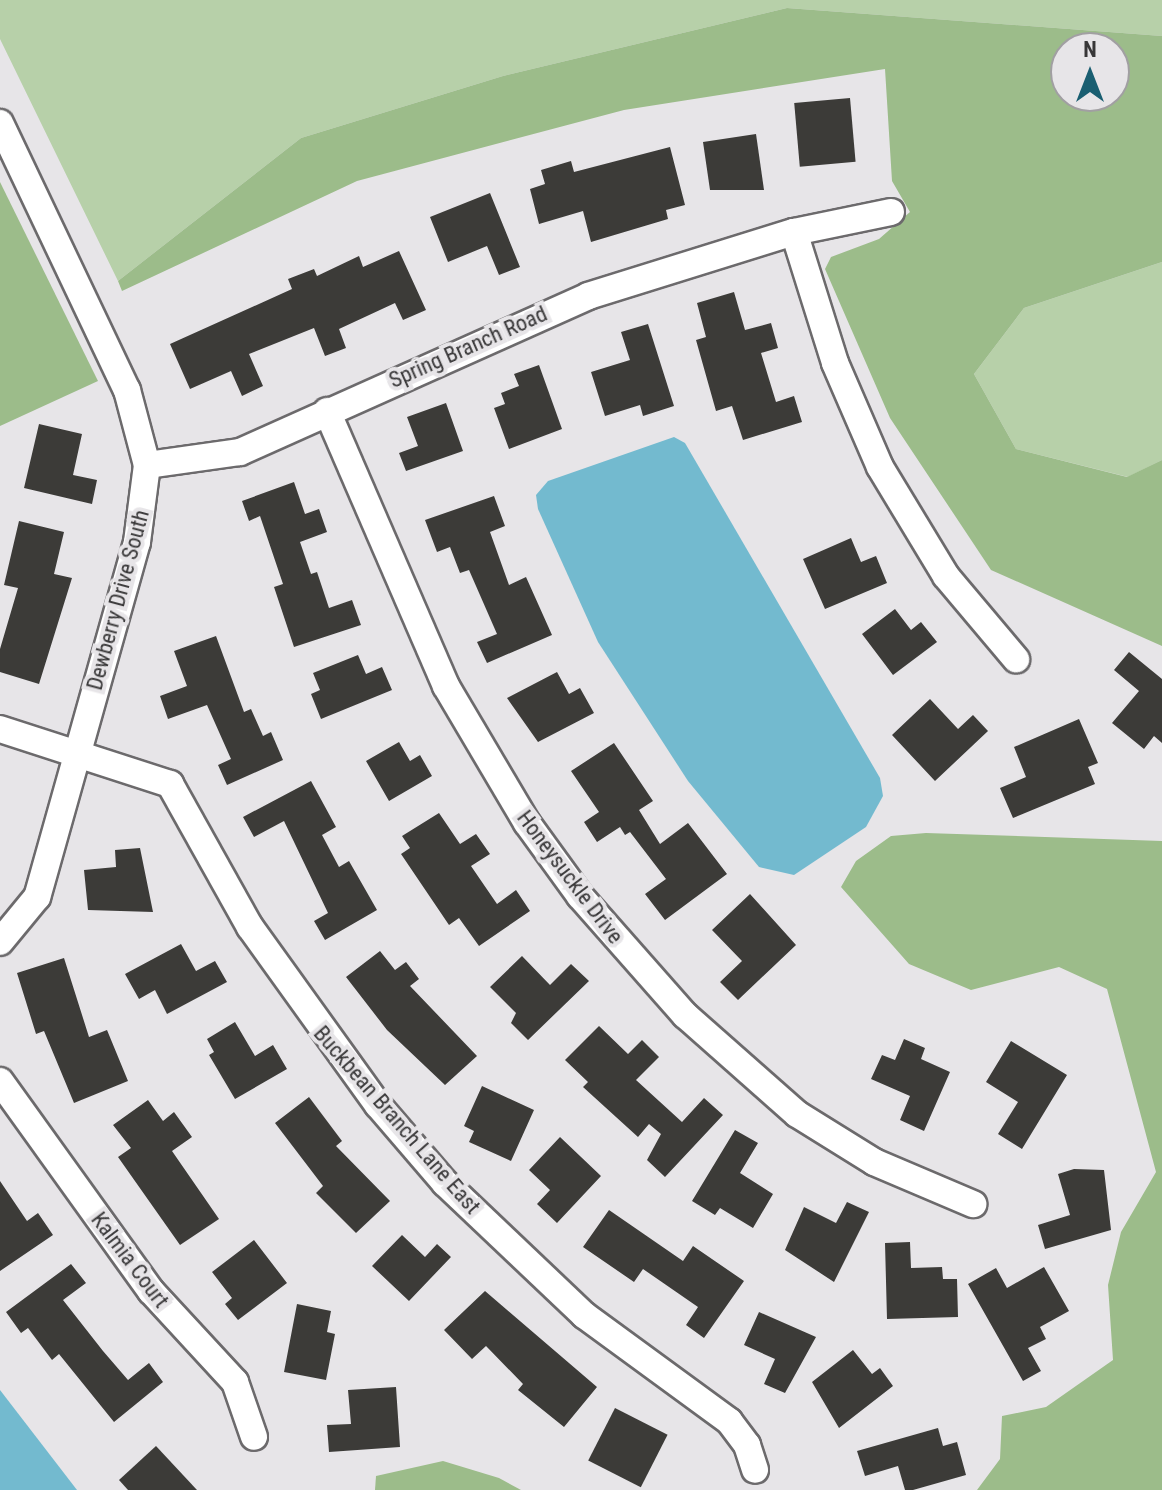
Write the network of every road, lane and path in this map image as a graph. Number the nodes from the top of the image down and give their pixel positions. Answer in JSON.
{"nodes":[{"id":1,"x":0,"y":123,"type":"edge"},
{"id":2,"x":891,"y":212,"type":"dead end"},
{"id":3,"x":794,"y":232,"type":"junction"},
{"id":4,"x":327,"y":411,"type":"junction"},
{"id":5,"x":147,"y":465,"type":"junction"},
{"id":6,"x":1016,"y":659,"type":"dead end"},
{"id":7,"x":0,"y":729,"type":"edge"},
{"id":8,"x":78,"y":751,"type":"junction"},
{"id":9,"x":0,"y":942,"type":"edge"},
{"id":10,"x":0,"y":1081,"type":"edge"},
{"id":11,"x":973,"y":1204,"type":"dead end"},
{"id":12,"x":254,"y":1437,"type":"dead end"},
{"id":13,"x":755,"y":1470,"type":"dead end"}],
"edges":[{"from":1,"to":5,"type":"street","name":"Dewberry Drive South"},
{"from":2,"to":3,"type":"street","name":"Spring Branch Road"},
{"from":3,"to":4,"type":"street","name":"Spring Branch Road"},
{"from":3,"to":6,"type":"street"},
{"from":4,"to":5,"type":"street","name":"Spring Branch Road"},
{"from":4,"to":11,"type":"street","name":"Honeysuckle Drive"},
{"from":5,"to":8,"type":"street","name":"Dewberry Drive South"},
{"from":7,"to":8,"type":"street","name":"Buckbean Branch Lane East"},
{"from":8,"to":9,"type":"street","name":"Dewberry Drive South"},
{"from":8,"to":13,"type":"street","name":"Buckbean Branch Lane East"},
{"from":10,"to":12,"type":"street","name":"Kalmia Court"}]}
